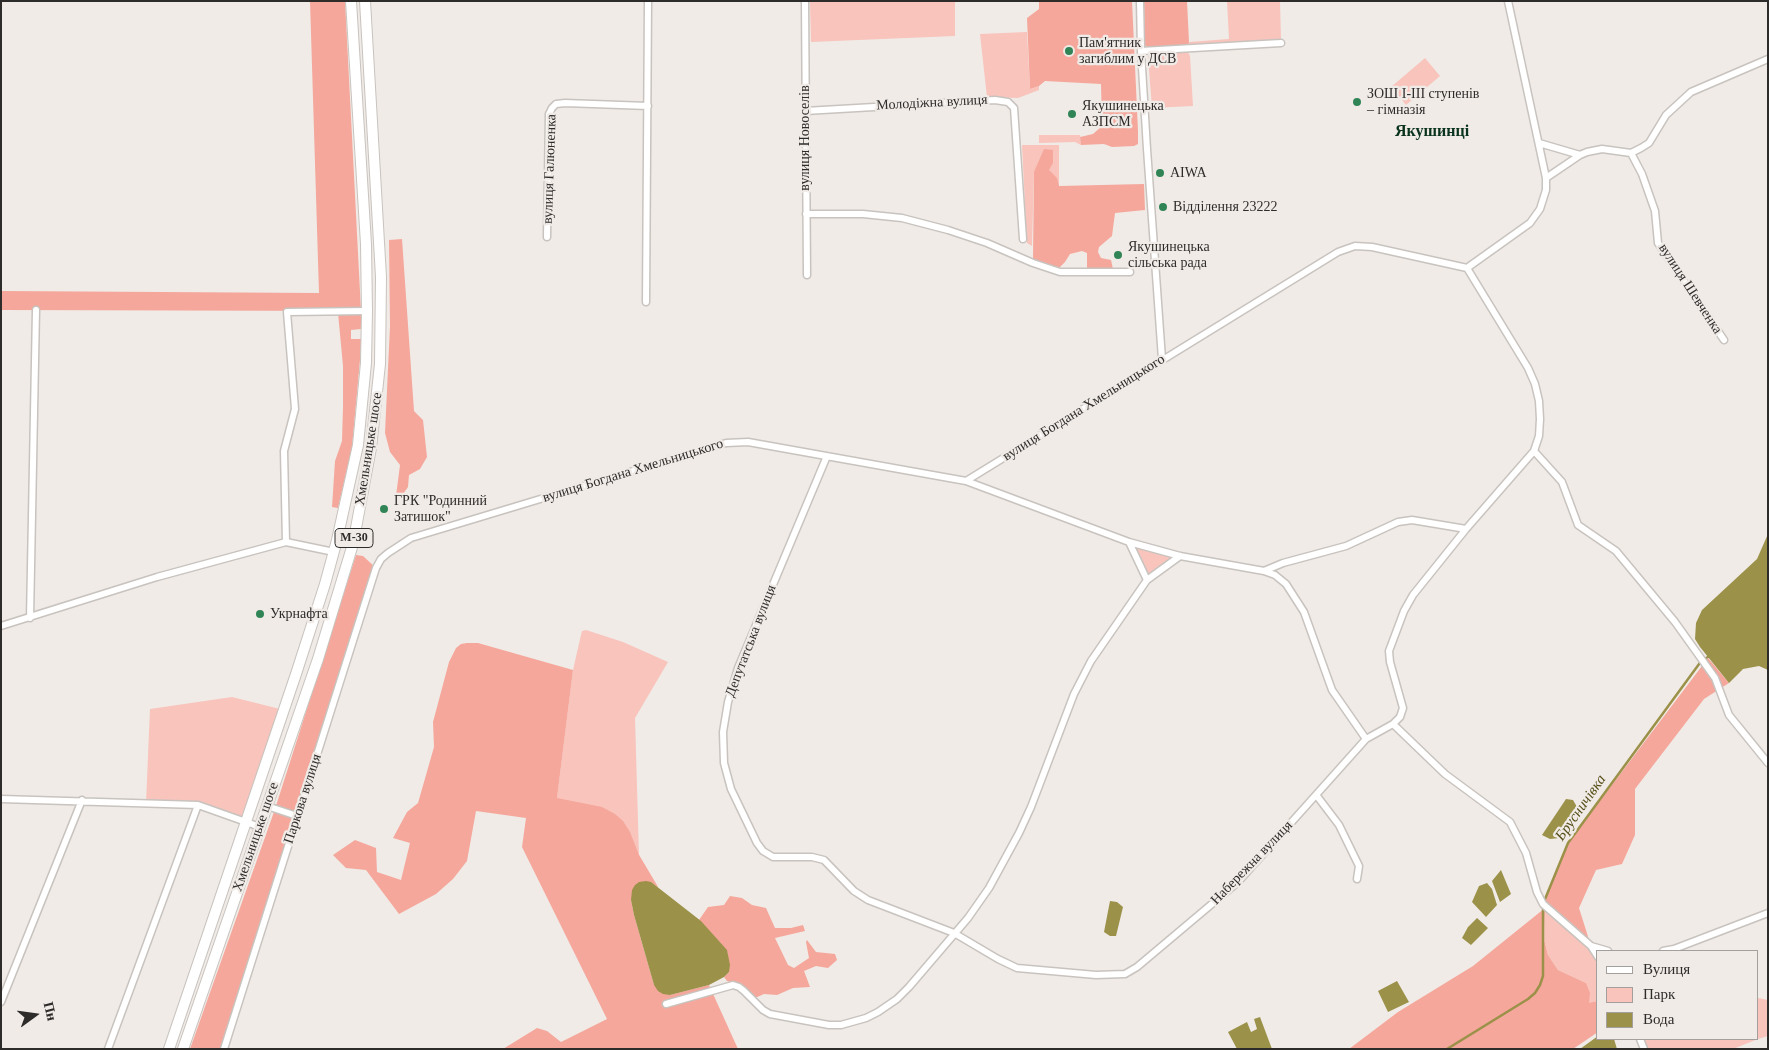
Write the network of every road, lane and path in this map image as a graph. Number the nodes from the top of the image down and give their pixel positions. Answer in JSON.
{"nodes":[{"id":1,"x":351,"y":1,"type":"edge"},
{"id":2,"x":365,"y":1,"type":"edge"},
{"id":3,"x":648,"y":1,"type":"edge"},
{"id":4,"x":805,"y":1,"type":"edge"},
{"id":5,"x":1140,"y":1,"type":"edge"},
{"id":6,"x":1508,"y":1,"type":"edge"},
{"id":7,"x":1281,"y":43,"type":"dead end"},
{"id":8,"x":1141,"y":51,"type":"junction"},
{"id":9,"x":1768,"y":59,"type":"edge"},
{"id":10,"x":648,"y":106,"type":"junction"},
{"id":11,"x":805,"y":111,"type":"junction"},
{"id":12,"x":1538,"y":144,"type":"junction"},
{"id":13,"x":1631,"y":153,"type":"junction"},
{"id":14,"x":1580,"y":155,"type":"junction"},
{"id":15,"x":1546,"y":178,"type":"junction"},
{"id":16,"x":806,"y":214,"type":"junction"},
{"id":17,"x":547,"y":237,"type":"dead end"},
{"id":18,"x":1024,"y":240,"type":"dead end"},
{"id":19,"x":1467,"y":268,"type":"junction"},
{"id":20,"x":1130,"y":272,"type":"dead end"},
{"id":21,"x":807,"y":275,"type":"dead end"},
{"id":22,"x":646,"y":302,"type":"dead end"},
{"id":23,"x":36,"y":310,"type":"dead end"},
{"id":24,"x":368,"y":311,"type":"junction"},
{"id":25,"x":1724,"y":340,"type":"dead end"},
{"id":26,"x":1162,"y":359,"type":"junction"},
{"id":27,"x":1534,"y":451,"type":"junction"},
{"id":28,"x":827,"y":456,"type":"junction"},
{"id":29,"x":966,"y":481,"type":"junction"},
{"id":30,"x":1466,"y":529,"type":"junction"},
{"id":31,"x":286,"y":542,"type":"junction"},
{"id":32,"x":1129,"y":542,"type":"junction"},
{"id":33,"x":334,"y":552,"type":"junction"},
{"id":34,"x":388,"y":553,"type":"joint"},
{"id":35,"x":349,"y":556,"type":"junction"},
{"id":36,"x":1180,"y":556,"type":"junction"},
{"id":37,"x":1264,"y":571,"type":"junction"},
{"id":38,"x":1147,"y":580,"type":"junction"},
{"id":39,"x":30,"y":618,"type":"junction"},
{"id":40,"x":1,"y":626,"type":"edge"},
{"id":41,"x":1393,"y":724,"type":"junction"},
{"id":42,"x":1366,"y":739,"type":"junction"},
{"id":43,"x":1768,"y":763,"type":"edge"},
{"id":44,"x":1317,"y":796,"type":"junction"},
{"id":45,"x":1,"y":799,"type":"edge"},
{"id":46,"x":82,"y":800,"type":"junction"},
{"id":47,"x":198,"y":805,"type":"junction"},
{"id":48,"x":267,"y":806,"type":"junction"},
{"id":49,"x":297,"y":816,"type":"junction"},
{"id":50,"x":246,"y":822,"type":"junction"},
{"id":51,"x":260,"y":827,"type":"junction"},
{"id":52,"x":1357,"y":879,"type":"dead end"},
{"id":53,"x":1768,"y":913,"type":"edge"},
{"id":54,"x":954,"y":933,"type":"junction"},
{"id":55,"x":1591,"y":946,"type":"junction"},
{"id":56,"x":1605,"y":950,"type":"edge"},
{"id":57,"x":1668,"y":950,"type":"edge"},
{"id":58,"x":1596,"y":954,"type":"edge"},
{"id":59,"x":1096,"y":975,"type":"joint"},
{"id":60,"x":1,"y":1002,"type":"edge"},
{"id":61,"x":666,"y":1004,"type":"dead end"},
{"id":62,"x":108,"y":1049,"type":"edge"},
{"id":63,"x":169,"y":1049,"type":"edge"},
{"id":64,"x":183,"y":1049,"type":"edge"},
{"id":65,"x":224,"y":1049,"type":"edge"}],
"edges":[{"from":1,"to":24,"type":"highway","name":"Хмельницьке шосе","number":"М-30"},
{"from":2,"to":35,"type":"highway","name":"Хмельницьке шосе","number":"М-30"},
{"from":3,"to":10,"type":"street"},
{"from":4,"to":11,"type":"street","name":"вулиця Новоселів"},
{"from":5,"to":8,"type":"street"},
{"from":6,"to":12,"type":"street"},
{"from":7,"to":8,"type":"street"},
{"from":8,"to":26,"type":"street"},
{"from":9,"to":13,"type":"street"},
{"from":10,"to":17,"type":"street","name":"вулиця Галюненка"},
{"from":10,"to":22,"type":"street"},
{"from":11,"to":16,"type":"street","name":"вулиця Новоселів"},
{"from":11,"to":18,"type":"street","name":"Молодіжна вулиця"},
{"from":12,"to":14,"type":"street"},
{"from":12,"to":15,"type":"street"},
{"from":13,"to":14,"type":"street"},
{"from":13,"to":25,"type":"street","name":"вулиця Шевченка"},
{"from":14,"to":15,"type":"street"},
{"from":15,"to":19,"type":"street"},
{"from":16,"to":20,"type":"street"},
{"from":16,"to":21,"type":"street","name":"вулиця Новоселів"},
{"from":19,"to":26,"type":"street","name":"вулиця Богдана Хмельницького"},
{"from":19,"to":27,"type":"street"},
{"from":23,"to":39,"type":"street"},
{"from":24,"to":31,"type":"street"},
{"from":24,"to":33,"type":"highway","name":"Хмельницьке шосе","number":"М-30"},
{"from":26,"to":29,"type":"street","name":"вулиця Богдана Хмельницького"},
{"from":27,"to":30,"type":"street"},
{"from":27,"to":43,"type":"street"},
{"from":28,"to":29,"type":"street","name":"вулиця Богдана Хмельницького"},
{"from":28,"to":34,"type":"street","name":"вулиця Богдана Хмельницького"},
{"from":28,"to":54,"type":"street","name":"Депутатська вулиця"},
{"from":29,"to":32,"type":"street"},
{"from":30,"to":37,"type":"street"},
{"from":30,"to":41,"type":"street"},
{"from":31,"to":33,"type":"street"},
{"from":31,"to":39,"type":"street"},
{"from":32,"to":36,"type":"street"},
{"from":32,"to":38,"type":"street"},
{"from":33,"to":35,"type":"highway"},
{"from":33,"to":50,"type":"highway","name":"Хмельницьке шосе","number":"М-30"},
{"from":34,"to":49,"type":"street","name":"Паркова вулиця"},
{"from":35,"to":48,"type":"highway","name":"Хмельницьке шосе","number":"М-30"},
{"from":36,"to":37,"type":"street"},
{"from":36,"to":38,"type":"street"},
{"from":37,"to":42,"type":"street"},
{"from":38,"to":54,"type":"street"},
{"from":39,"to":40,"type":"street"},
{"from":41,"to":42,"type":"street"},
{"from":41,"to":55,"type":"street"},
{"from":42,"to":44,"type":"street","name":"Набережна вулиця"},
{"from":44,"to":52,"type":"street"},
{"from":44,"to":59,"type":"street","name":"Набережна вулиця"},
{"from":45,"to":46,"type":"street"},
{"from":46,"to":47,"type":"street"},
{"from":46,"to":60,"type":"street"},
{"from":47,"to":50,"type":"street"},
{"from":47,"to":62,"type":"street"},
{"from":48,"to":49,"type":"street"},
{"from":48,"to":51,"type":"highway","name":"Хмельницьке шосе","number":"М-30"},
{"from":49,"to":65,"type":"street","name":"Паркова вулиця"},
{"from":50,"to":51,"type":"street"},
{"from":50,"to":63,"type":"highway","name":"Хмельницьке шосе","number":"М-30"},
{"from":51,"to":64,"type":"highway","name":"Хмельницьке шосе","number":"М-30"},
{"from":53,"to":57,"type":"street"},
{"from":54,"to":59,"type":"street","name":"Депутатська вулиця"},
{"from":54,"to":61,"type":"street"},
{"from":55,"to":56,"type":"street"},
{"from":55,"to":58,"type":"street"}]}
